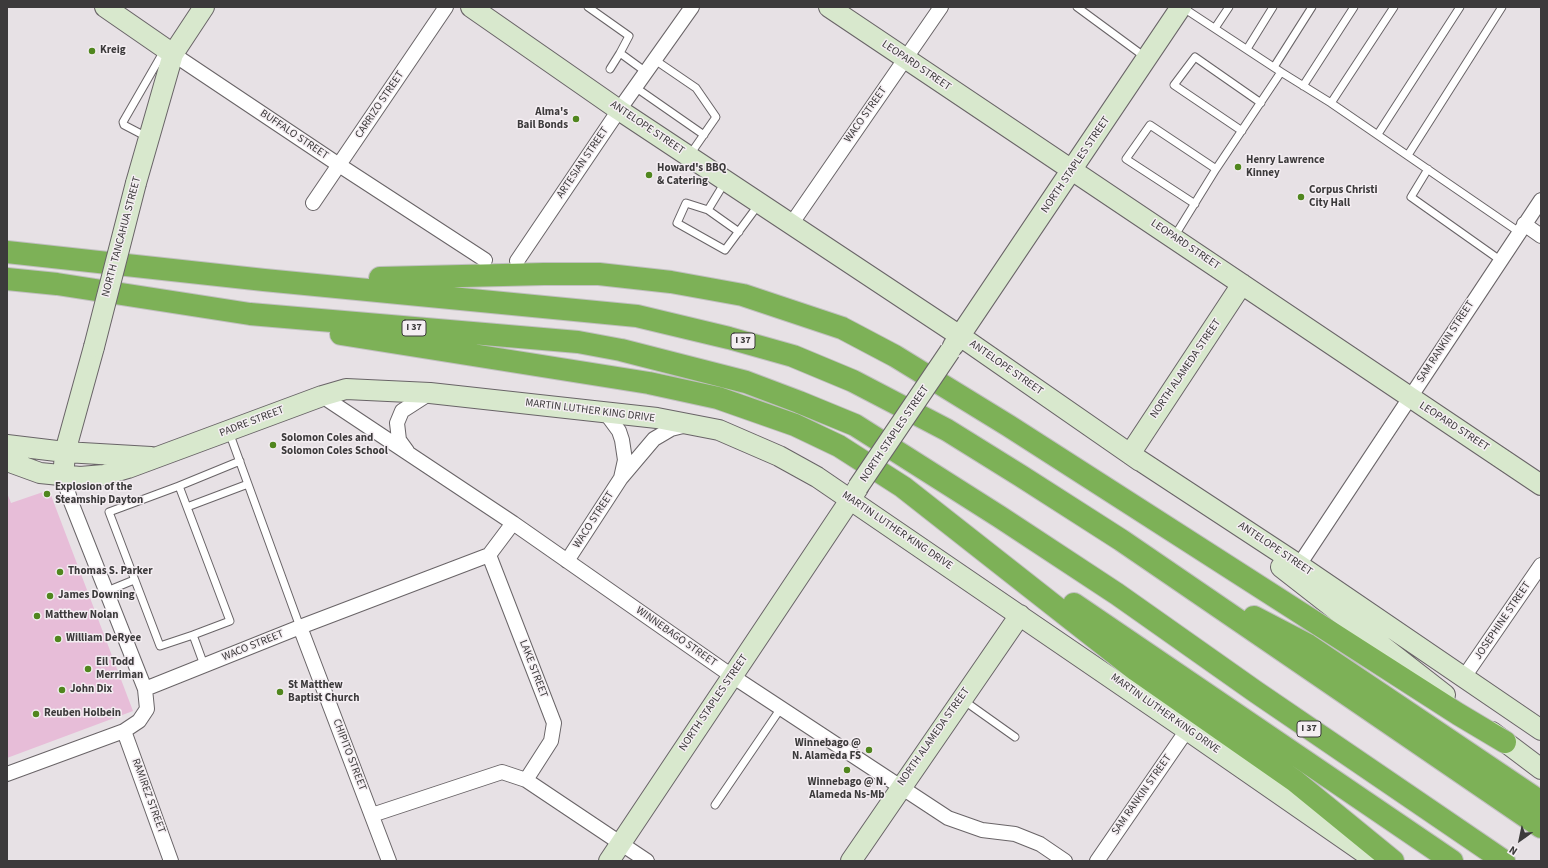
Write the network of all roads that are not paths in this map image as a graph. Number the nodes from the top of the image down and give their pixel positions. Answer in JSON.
{"nodes":[{"id":1,"x":105,"y":7,"type":"edge"},
{"id":2,"x":204,"y":7,"type":"edge"},
{"id":3,"x":446,"y":7,"type":"edge"},
{"id":4,"x":472,"y":7,"type":"edge"},
{"id":5,"x":588,"y":7,"type":"edge"},
{"id":6,"x":692,"y":7,"type":"edge"},
{"id":7,"x":829,"y":7,"type":"edge"},
{"id":8,"x":941,"y":7,"type":"edge"},
{"id":9,"x":1077,"y":7,"type":"edge"},
{"id":10,"x":1181,"y":7,"type":"edge"},
{"id":11,"x":1229,"y":7,"type":"edge"},
{"id":12,"x":1273,"y":7,"type":"edge"},
{"id":13,"x":1312,"y":7,"type":"edge"},
{"id":14,"x":1354,"y":7,"type":"edge"},
{"id":15,"x":1394,"y":7,"type":"edge"},
{"id":16,"x":1460,"y":7,"type":"edge"},
{"id":17,"x":1502,"y":7,"type":"edge"},
{"id":18,"x":1215,"y":28,"type":"junction"},
{"id":19,"x":1247,"y":49,"type":"junction"},
{"id":20,"x":169,"y":51,"type":"junction"},
{"id":21,"x":620,"y":53,"type":"junction"},
{"id":22,"x":1147,"y":58,"type":"junction"},
{"id":23,"x":905,"y":59,"type":"junction"},
{"id":24,"x":655,"y":60,"type":"junction"},
{"id":25,"x":1274,"y":67,"type":"junction"},
{"id":26,"x":610,"y":69,"type":"dead end"},
{"id":27,"x":646,"y":72,"type":"junction"},
{"id":28,"x":1282,"y":72,"type":"junction"},
{"id":29,"x":1303,"y":86,"type":"junction"},
{"id":30,"x":635,"y":87,"type":"junction"},
{"id":31,"x":1261,"y":103,"type":"junction"},
{"id":32,"x":1331,"y":103,"type":"junction"},
{"id":33,"x":619,"y":110,"type":"junction"},
{"id":34,"x":1242,"y":131,"type":"junction"},
{"id":35,"x":1378,"y":134,"type":"junction"},
{"id":36,"x":704,"y":135,"type":"junction"},
{"id":37,"x":149,"y":138,"type":"junction"},
{"id":38,"x":1408,"y":154,"type":"junction"},
{"id":39,"x":689,"y":156,"type":"junction"},
{"id":40,"x":339,"y":165,"type":"junction"},
{"id":41,"x":1428,"y":168,"type":"junction"},
{"id":42,"x":1073,"y":169,"type":"junction"},
{"id":43,"x":1216,"y":169,"type":"junction"},
{"id":44,"x":726,"y":181,"type":"junction"},
{"id":45,"x":1541,"y":200,"type":"edge"},
{"id":46,"x":313,"y":203,"type":"dead end"},
{"id":47,"x":760,"y":203,"type":"junction"},
{"id":48,"x":1194,"y":204,"type":"junction"},
{"id":49,"x":708,"y":210,"type":"junction"},
{"id":50,"x":792,"y":224,"type":"junction"},
{"id":51,"x":1522,"y":228,"type":"junction"},
{"id":52,"x":738,"y":232,"type":"junction"},
{"id":53,"x":1541,"y":236,"type":"edge"},
{"id":54,"x":1174,"y":237,"type":"junction"},
{"id":55,"x":7,"y":252,"type":"edge"},
{"id":56,"x":485,"y":260,"type":"dead end"},
{"id":57,"x":1500,"y":260,"type":"junction"},
{"id":58,"x":517,"y":261,"type":"dead end"},
{"id":59,"x":236,"y":276,"type":"junction"},
{"id":60,"x":7,"y":279,"type":"edge"},
{"id":61,"x":1242,"y":284,"type":"junction"},
{"id":62,"x":250,"y":314,"type":"junction"},
{"id":63,"x":955,"y":343,"type":"junction"},
{"id":64,"x":346,"y":389,"type":"joint"},
{"id":65,"x":430,"y":393,"type":"junction"},
{"id":66,"x":322,"y":396,"type":"junction"},
{"id":67,"x":1410,"y":398,"type":"junction"},
{"id":68,"x":605,"y":412,"type":"junction"},
{"id":69,"x":691,"y":425,"type":"junction"},
{"id":70,"x":229,"y":432,"type":"junction"},
{"id":71,"x":7,"y":445,"type":"edge"},
{"id":72,"x":65,"y":452,"type":"junction"},
{"id":73,"x":1130,"y":454,"type":"junction"},
{"id":74,"x":410,"y":455,"type":"junction"},
{"id":75,"x":159,"y":457,"type":"junction"},
{"id":76,"x":7,"y":461,"type":"edge"},
{"id":77,"x":240,"y":461,"type":"junction"},
{"id":78,"x":63,"y":476,"type":"junction"},
{"id":79,"x":621,"y":478,"type":"junction"},
{"id":80,"x":248,"y":484,"type":"junction"},
{"id":81,"x":1541,"y":485,"type":"edge"},
{"id":82,"x":179,"y":486,"type":"junction"},
{"id":83,"x":903,"y":487,"type":"junction"},
{"id":84,"x":855,"y":493,"type":"junction"},
{"id":85,"x":187,"y":508,"type":"junction"},
{"id":86,"x":513,"y":523,"type":"junction"},
{"id":87,"x":489,"y":555,"type":"junction"},
{"id":88,"x":567,"y":561,"type":"junction"},
{"id":89,"x":1299,"y":565,"type":"junction"},
{"id":90,"x":1541,"y":565,"type":"edge"},
{"id":91,"x":1166,"y":571,"type":"junction"},
{"id":92,"x":134,"y":580,"type":"junction"},
{"id":93,"x":106,"y":591,"type":"junction"},
{"id":94,"x":1020,"y":615,"type":"junction"},
{"id":95,"x":300,"y":627,"type":"junction"},
{"id":96,"x":193,"y":635,"type":"junction"},
{"id":97,"x":204,"y":665,"type":"junction"},
{"id":98,"x":732,"y":676,"type":"junction"},
{"id":99,"x":1464,"y":677,"type":"junction"},
{"id":100,"x":145,"y":689,"type":"junction"},
{"id":101,"x":961,"y":699,"type":"junction"},
{"id":102,"x":781,"y":708,"type":"junction"},
{"id":103,"x":1187,"y":730,"type":"junction"},
{"id":104,"x":1541,"y":730,"type":"edge"},
{"id":105,"x":124,"y":731,"type":"junction"},
{"id":106,"x":1015,"y":737,"type":"dead end"},
{"id":107,"x":1505,"y":742,"type":"junction"},
{"id":108,"x":1541,"y":769,"type":"edge"},
{"id":109,"x":7,"y":774,"type":"edge"},
{"id":110,"x":526,"y":780,"type":"junction"},
{"id":111,"x":900,"y":786,"type":"junction"},
{"id":112,"x":1541,"y":802,"type":"edge"},
{"id":113,"x":715,"y":805,"type":"dead end"},
{"id":114,"x":372,"y":815,"type":"junction"},
{"id":115,"x":1541,"y":827,"type":"edge"},
{"id":116,"x":621,"y":844,"type":"junction"},
{"id":117,"x":171,"y":861,"type":"edge"},
{"id":118,"x":389,"y":861,"type":"edge"},
{"id":119,"x":609,"y":861,"type":"edge"},
{"id":120,"x":647,"y":861,"type":"edge"},
{"id":121,"x":851,"y":861,"type":"edge"},
{"id":122,"x":1065,"y":861,"type":"edge"},
{"id":123,"x":1097,"y":861,"type":"edge"},
{"id":124,"x":1376,"y":861,"type":"edge"},
{"id":125,"x":1393,"y":861,"type":"edge"},
{"id":126,"x":1452,"y":861,"type":"edge"},
{"id":127,"x":1504,"y":861,"type":"edge"}],
"edges":[{"from":1,"to":20,"type":"main road","name":"BUFFALO STREET"},
{"from":2,"to":20,"type":"main road","name":"NORTH TANCAHUA STREET"},
{"from":3,"to":40,"type":"street","name":"CARRIZO STREET"},
{"from":4,"to":33,"type":"main road","name":"ANTELOPE STREET"},
{"from":5,"to":21,"type":"lane"},
{"from":6,"to":24,"type":"street","name":"ARTESIAN STREET"},
{"from":7,"to":23,"type":"main road","name":"LEOPARD STREET"},
{"from":8,"to":23,"type":"street","name":"WACO STREET"},
{"from":9,"to":22,"type":"lane"},
{"from":10,"to":18,"type":"lane"},
{"from":10,"to":22,"type":"main road","name":"NORTH STAPLES STREET"},
{"from":11,"to":18,"type":"lane"},
{"from":12,"to":19,"type":"lane"},
{"from":13,"to":25,"type":"lane"},
{"from":14,"to":29,"type":"lane"},
{"from":15,"to":32,"type":"lane"},
{"from":16,"to":35,"type":"lane"},
{"from":17,"to":38,"type":"lane"},
{"from":18,"to":19,"type":"lane"},
{"from":19,"to":25,"type":"lane"},
{"from":20,"to":37,"type":"main road","name":"NORTH TANCAHUA STREET"},
{"from":20,"to":37,"type":"lane"},
{"from":20,"to":40,"type":"street","name":"BUFFALO STREET"},
{"from":21,"to":26,"type":"lane"},
{"from":21,"to":27,"type":"lane"},
{"from":22,"to":42,"type":"main road","name":"NORTH STAPLES STREET"},
{"from":23,"to":42,"type":"main road","name":"LEOPARD STREET"},
{"from":23,"to":50,"type":"street","name":"WACO STREET"},
{"from":24,"to":27,"type":"street","name":"ARTESIAN STREET"},
{"from":24,"to":36,"type":"lane"},
{"from":25,"to":28,"type":"lane"},
{"from":27,"to":30,"type":"street","name":"ARTESIAN STREET"},
{"from":28,"to":29,"type":"lane"},
{"from":28,"to":31,"type":"lane"},
{"from":29,"to":32,"type":"lane"},
{"from":30,"to":33,"type":"street","name":"ARTESIAN STREET"},
{"from":30,"to":36,"type":"lane"},
{"from":31,"to":34,"type":"lane"},
{"from":31,"to":34,"type":"lane"},
{"from":32,"to":35,"type":"lane"},
{"from":33,"to":39,"type":"main road","name":"ANTELOPE STREET"},
{"from":33,"to":58,"type":"street","name":"ARTESIAN STREET"},
{"from":34,"to":43,"type":"lane"},
{"from":35,"to":38,"type":"lane"},
{"from":36,"to":39,"type":"lane"},
{"from":37,"to":72,"type":"main road","name":"NORTH TANCAHUA STREET","bridge":true},
{"from":38,"to":41,"type":"lane"},
{"from":39,"to":44,"type":"main road","name":"ANTELOPE STREET"},
{"from":40,"to":46,"type":"street","name":"CARRIZO STREET"},
{"from":40,"to":56,"type":"street","name":"BUFFALO STREET"},
{"from":41,"to":51,"type":"lane"},
{"from":41,"to":57,"type":"lane"},
{"from":42,"to":54,"type":"main road","name":"LEOPARD STREET"},
{"from":42,"to":63,"type":"main road","name":"NORTH STAPLES STREET"},
{"from":43,"to":48,"type":"lane"},
{"from":43,"to":48,"type":"lane"},
{"from":44,"to":47,"type":"main road","name":"ANTELOPE STREET"},
{"from":44,"to":49,"type":"lane"},
{"from":45,"to":51,"type":"street","name":"SAM RANKIN STREET"},
{"from":47,"to":50,"type":"main road","name":"ANTELOPE STREET"},
{"from":47,"to":52,"type":"lane"},
{"from":48,"to":54,"type":"lane"},
{"from":49,"to":52,"type":"lane"},
{"from":49,"to":52,"type":"lane"},
{"from":50,"to":63,"type":"main road","name":"ANTELOPE STREET"},
{"from":51,"to":53,"type":"street"},
{"from":51,"to":57,"type":"street","name":"SAM RANKIN STREET"},
{"from":54,"to":61,"type":"main road","name":"LEOPARD STREET"},
{"from":55,"to":59,"type":"highway","number":"I 37"},
{"from":57,"to":67,"type":"street","name":"SAM RANKIN STREET"},
{"from":59,"to":91,"type":"highway","number":"I 37"},
{"from":59,"to":107,"type":"highway"},
{"from":60,"to":62,"type":"highway","number":"I 37"},
{"from":61,"to":67,"type":"main road","name":"LEOPARD STREET"},
{"from":61,"to":73,"type":"main road","name":"NORTH ALAMEDA STREET"},
{"from":62,"to":83,"type":"highway"},
{"from":62,"to":127,"type":"highway","number":"I 37"},
{"from":63,"to":73,"type":"main road","name":"ANTELOPE STREET"},
{"from":63,"to":84,"type":"main road","name":"NORTH STAPLES STREET","bridge":true},
{"from":64,"to":65,"type":"main road","name":"MARTIN LUTHER KING DRIVE"},
{"from":64,"to":66,"type":"main road","name":"PADRE STREET"},
{"from":65,"to":68,"type":"main road","name":"MARTIN LUTHER KING DRIVE"},
{"from":65,"to":74,"type":"street"},
{"from":66,"to":70,"type":"main road","name":"PADRE STREET"},
{"from":66,"to":74,"type":"street","name":"WINNEBAGO STREET"},
{"from":67,"to":81,"type":"main road","name":"LEOPARD STREET"},
{"from":67,"to":89,"type":"street","name":"SAM RANKIN STREET"},
{"from":68,"to":69,"type":"main road","name":"MARTIN LUTHER KING DRIVE"},
{"from":68,"to":79,"type":"street","name":"WACO STREET"},
{"from":69,"to":79,"type":"street","name":"WACO STREET"},
{"from":69,"to":84,"type":"main road","name":"MARTIN LUTHER KING DRIVE"},
{"from":70,"to":75,"type":"main road","name":"PADRE STREET"},
{"from":70,"to":77,"type":"lane"},
{"from":71,"to":72,"type":"main road","name":"PADRE STREET"},
{"from":72,"to":75,"type":"main road","name":"PADRE STREET"},
{"from":72,"to":78,"type":"main road","name":"NORTH TANCAHUA STREET"},
{"from":73,"to":89,"type":"main road","name":"ANTELOPE STREET"},
{"from":73,"to":107,"type":"main road"},
{"from":74,"to":86,"type":"street","name":"WINNEBAGO STREET"},
{"from":75,"to":78,"type":"main road","name":"PADRE STREET"},
{"from":76,"to":78,"type":"main road","name":"PADRE STREET"},
{"from":77,"to":80,"type":"lane"},
{"from":77,"to":82,"type":"lane"},
{"from":78,"to":93,"type":"street"},
{"from":79,"to":88,"type":"street","name":"WACO STREET"},
{"from":80,"to":85,"type":"lane"},
{"from":80,"to":95,"type":"lane"},
{"from":82,"to":85,"type":"lane"},
{"from":82,"to":92,"type":"lane"},
{"from":83,"to":125,"type":"highway"},
{"from":83,"to":126,"type":"highway"},
{"from":84,"to":94,"type":"main road","name":"MARTIN LUTHER KING DRIVE"},
{"from":84,"to":98,"type":"main road","name":"NORTH STAPLES STREET"},
{"from":85,"to":96,"type":"lane"},
{"from":86,"to":87,"type":"street"},
{"from":86,"to":88,"type":"street","name":"WINNEBAGO STREET"},
{"from":87,"to":95,"type":"street","name":"WACO STREET"},
{"from":87,"to":110,"type":"street","name":"LAKE STREET"},
{"from":88,"to":98,"type":"street","name":"WINNEBAGO STREET"},
{"from":89,"to":99,"type":"main road","name":"ANTELOPE STREET"},
{"from":90,"to":99,"type":"street","name":"JOSEPHINE STREET"},
{"from":91,"to":112,"type":"highway"},
{"from":91,"to":115,"type":"highway","number":"I 37"},
{"from":92,"to":93,"type":"lane"},
{"from":92,"to":96,"type":"lane"},
{"from":93,"to":100,"type":"street"},
{"from":94,"to":101,"type":"main road","name":"NORTH ALAMEDA STREET"},
{"from":94,"to":103,"type":"main road","name":"MARTIN LUTHER KING DRIVE"},
{"from":95,"to":97,"type":"street","name":"WACO STREET"},
{"from":95,"to":114,"type":"street","name":"CHIPITO STREET"},
{"from":96,"to":97,"type":"lane"},
{"from":97,"to":100,"type":"street","name":"WACO STREET"},
{"from":98,"to":102,"type":"street","name":"WINNEBAGO STREET"},
{"from":98,"to":116,"type":"main road","name":"NORTH STAPLES STREET"},
{"from":99,"to":104,"type":"main road","name":"ANTELOPE STREET"},
{"from":100,"to":105,"type":"street"},
{"from":101,"to":106,"type":"lane"},
{"from":101,"to":111,"type":"main road","name":"NORTH ALAMEDA STREET"},
{"from":102,"to":111,"type":"street","name":"WINNEBAGO STREET"},
{"from":102,"to":113,"type":"lane"},
{"from":103,"to":123,"type":"street","name":"SAM RANKIN STREET"},
{"from":103,"to":124,"type":"main road","name":"MARTIN LUTHER KING DRIVE"},
{"from":105,"to":109,"type":"street"},
{"from":105,"to":117,"type":"street","name":"RAMIREZ STREET"},
{"from":107,"to":108,"type":"main road"},
{"from":110,"to":114,"type":"street"},
{"from":110,"to":116,"type":"street"},
{"from":111,"to":121,"type":"main road","name":"NORTH ALAMEDA STREET"},
{"from":111,"to":122,"type":"street","name":"WINNEBAGO STREET"},
{"from":114,"to":118,"type":"street","name":"CHIPITO STREET"},
{"from":116,"to":119,"type":"main road","name":"NORTH STAPLES STREET"},
{"from":116,"to":120,"type":"street"}]}
